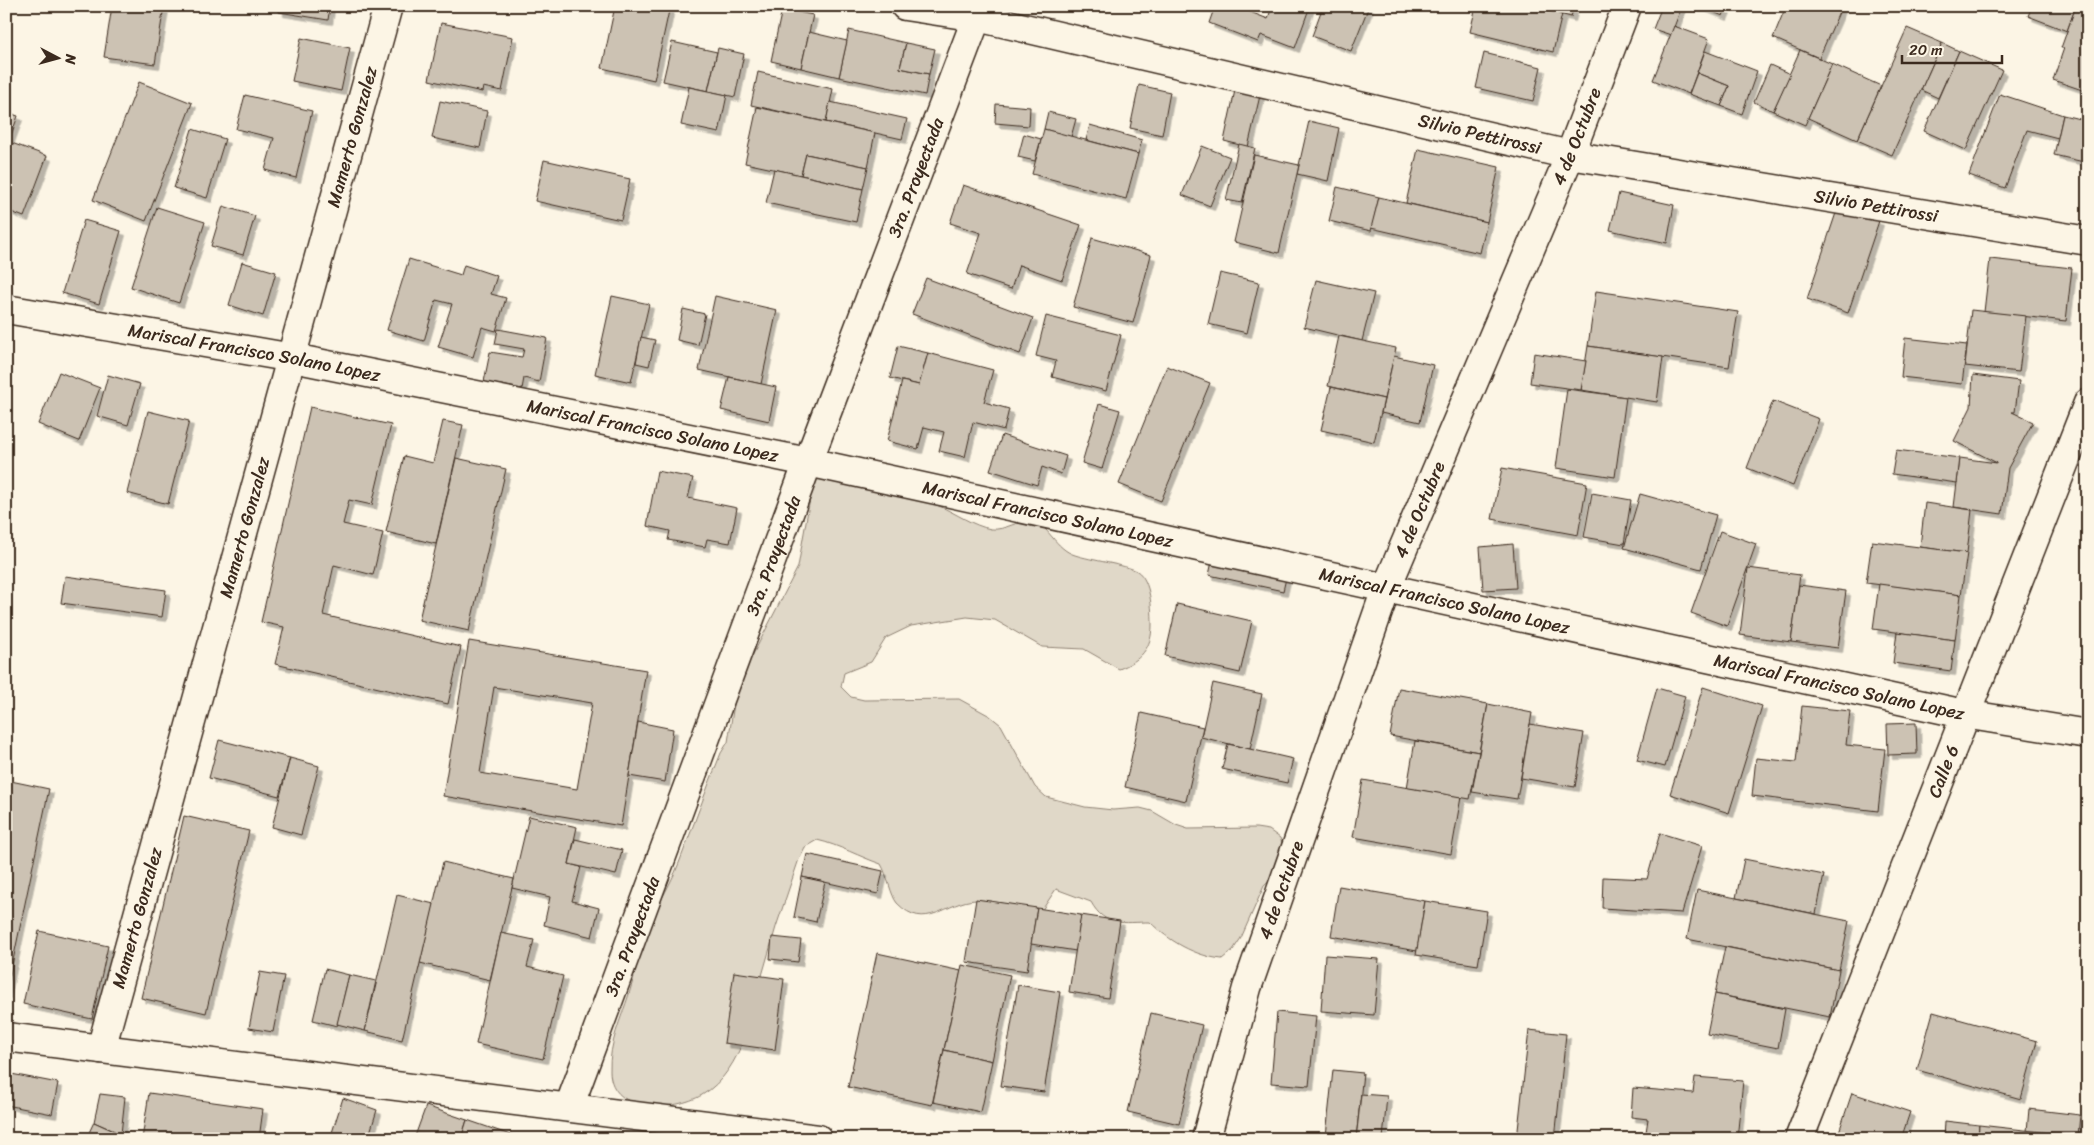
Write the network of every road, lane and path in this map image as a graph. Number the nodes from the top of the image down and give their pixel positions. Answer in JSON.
{"nodes":[{"id":1,"x":388,"y":6,"type":"edge"},
{"id":2,"x":905,"y":6,"type":"edge"},
{"id":3,"x":1627,"y":6,"type":"edge"},
{"id":4,"x":979,"y":11,"type":"edge"},
{"id":5,"x":1570,"y":155,"type":"junction"},
{"id":6,"x":2088,"y":241,"type":"edge"},
{"id":7,"x":6,"y":309,"type":"edge"},
{"id":8,"x":293,"y":358,"type":"junction"},
{"id":9,"x":2088,"y":403,"type":"edge"},
{"id":10,"x":808,"y":462,"type":"junction"},
{"id":11,"x":1386,"y":588,"type":"junction"},
{"id":12,"x":1964,"y":714,"type":"junction"},
{"id":13,"x":2088,"y":734,"type":"edge"},
{"id":14,"x":6,"y":1037,"type":"edge"},
{"id":15,"x":101,"y":1049,"type":"junction"},
{"id":16,"x":569,"y":1107,"type":"junction"},
{"id":17,"x":818,"y":1139,"type":"edge"},
{"id":18,"x":1206,"y":1139,"type":"edge"},
{"id":19,"x":1799,"y":1139,"type":"edge"}],
"edges":[{"from":1,"to":8,"type":"street","name":"Mamerto Gonzalez"},
{"from":2,"to":4,"type":"street","name":"Silvio Pettirossi"},
{"from":3,"to":5,"type":"street","name":"4 de Octubre"},
{"from":4,"to":5,"type":"street","name":"Silvio Pettirossi"},
{"from":4,"to":10,"type":"street","name":"3ra. Proyectada"},
{"from":5,"to":6,"type":"street","name":"Silvio Pettirossi"},
{"from":5,"to":11,"type":"street","name":"4 de Octubre"},
{"from":7,"to":8,"type":"street","name":"Mariscal Francisco Solano Lopez"},
{"from":8,"to":10,"type":"street","name":"Mariscal Francisco Solano Lopez"},
{"from":8,"to":15,"type":"street","name":"Mamerto Gonzalez"},
{"from":9,"to":12,"type":"street","name":"Calle 6"},
{"from":10,"to":11,"type":"street","name":"Mariscal Francisco Solano Lopez"},
{"from":10,"to":16,"type":"street","name":"3ra. Proyectada"},
{"from":11,"to":12,"type":"street","name":"Mariscal Francisco Solano Lopez"},
{"from":11,"to":18,"type":"street","name":"4 de Octubre"},
{"from":12,"to":13,"type":"street","name":"Mariscal Francisco Solano Lopez"},
{"from":12,"to":19,"type":"street","name":"Calle 6"},
{"from":14,"to":15,"type":"street"},
{"from":15,"to":16,"type":"street"},
{"from":16,"to":17,"type":"street"}]}
